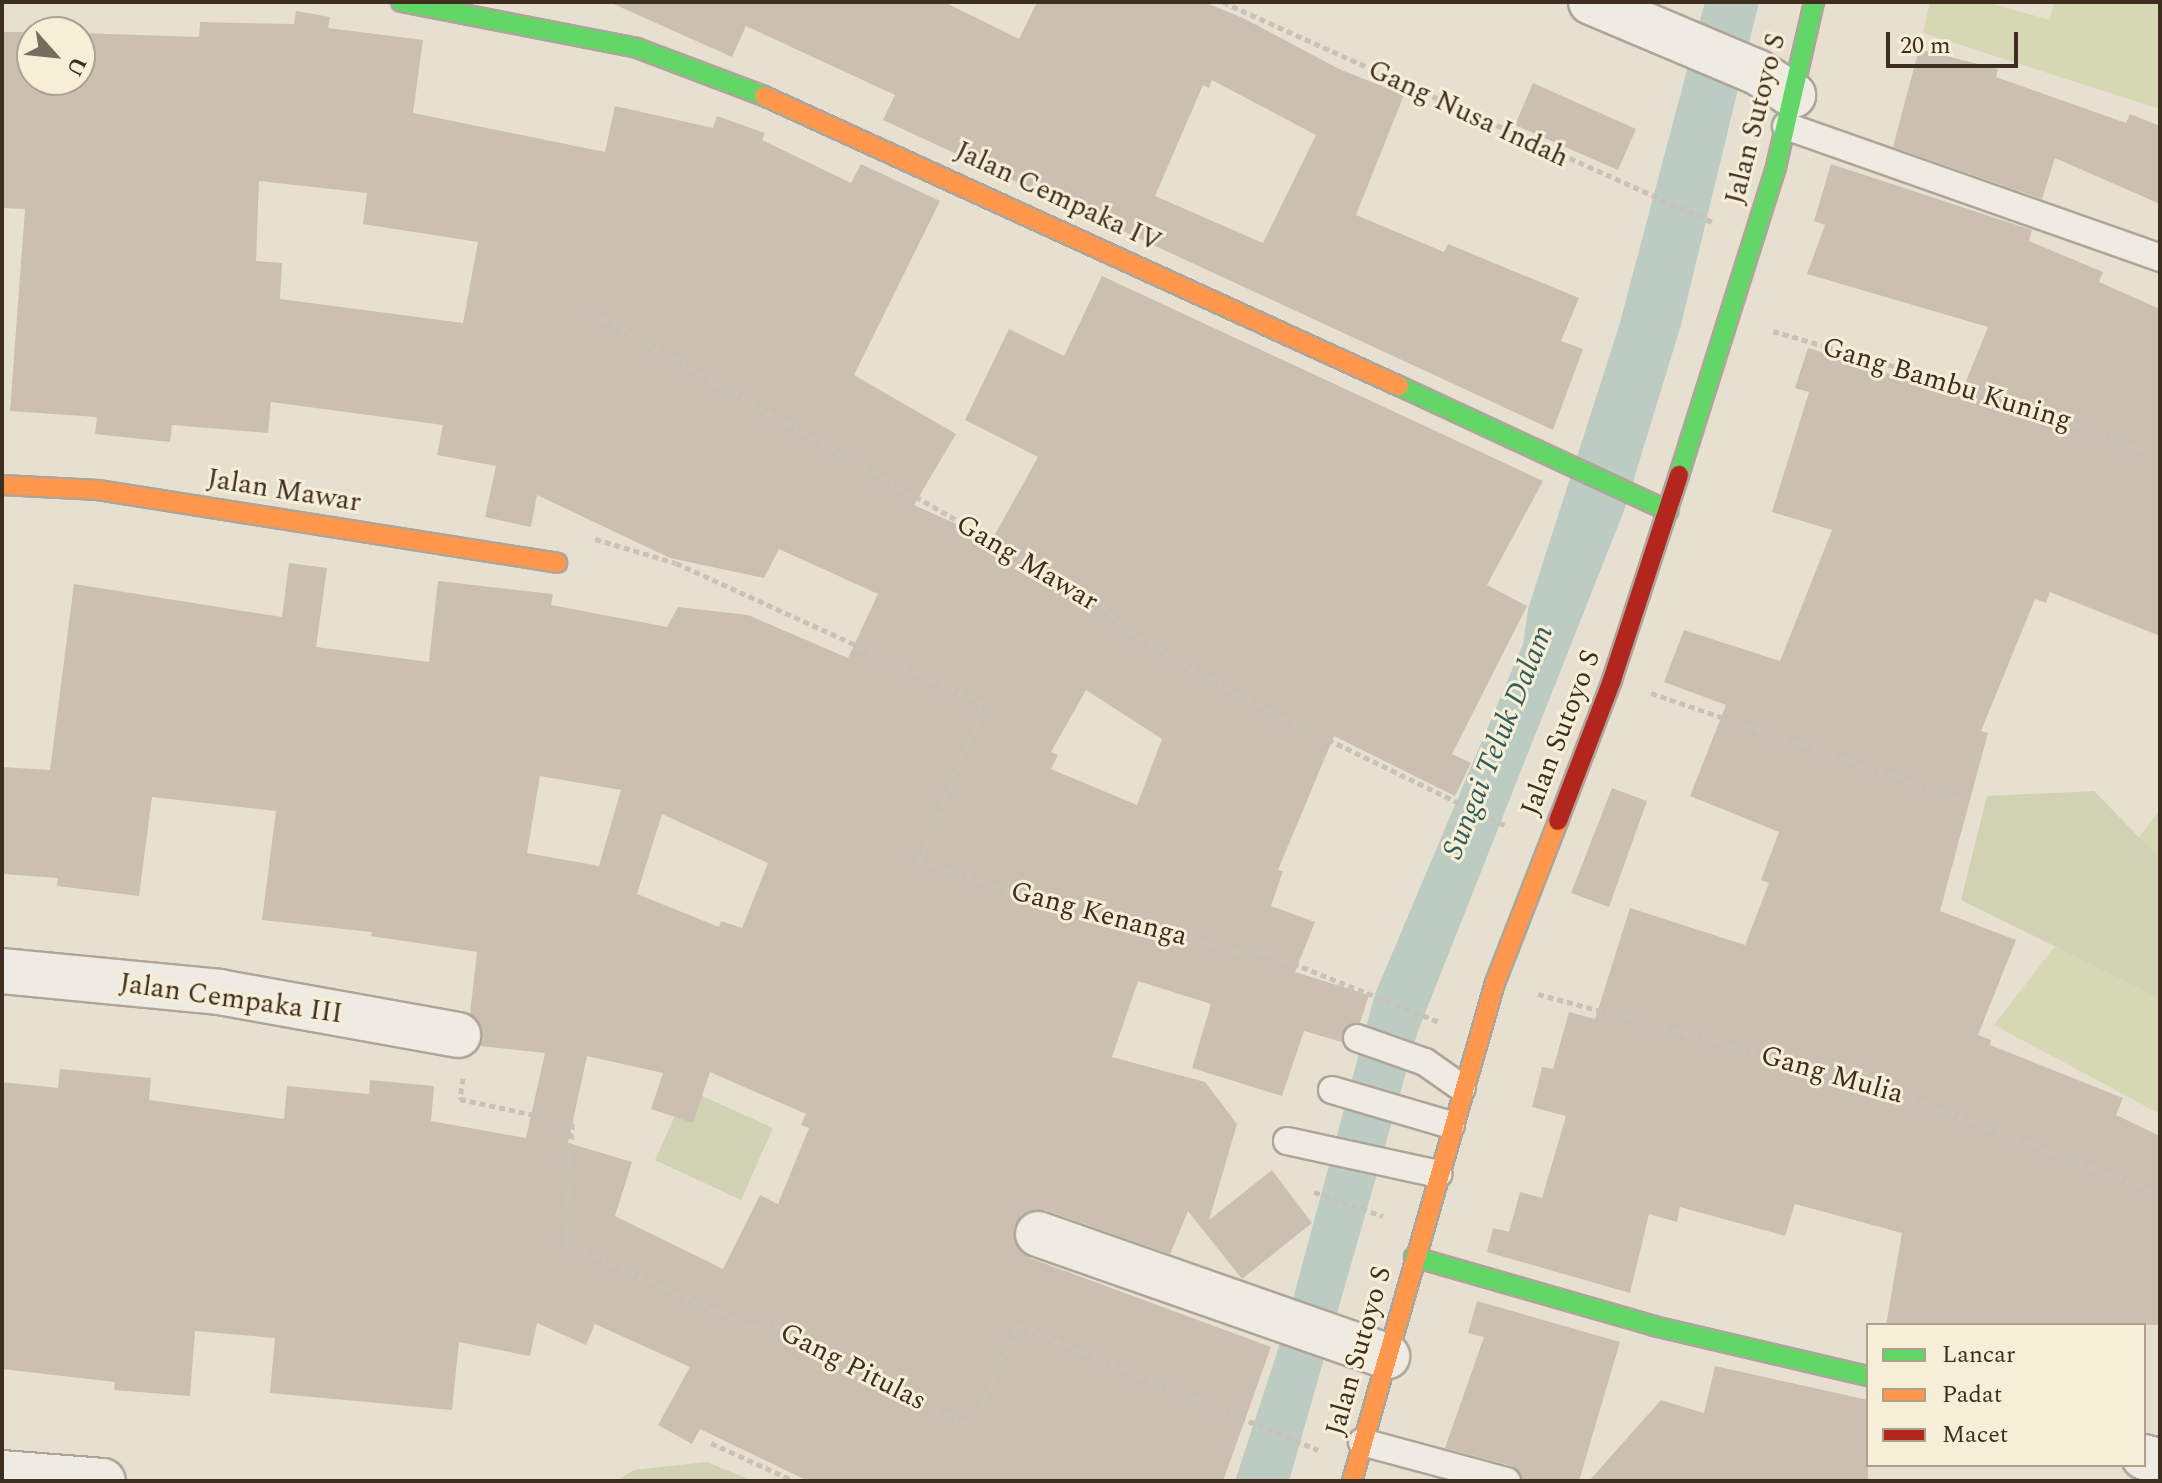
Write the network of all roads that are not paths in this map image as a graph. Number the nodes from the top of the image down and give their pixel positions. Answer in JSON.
{"nodes":[{"id":1,"x":401,"y":2,"type":"edge"},
{"id":2,"x":1591,"y":2,"type":"edge"},
{"id":3,"x":1814,"y":2,"type":"edge"},
{"id":4,"x":1778,"y":98,"type":"junction"},
{"id":5,"x":2160,"y":258,"type":"edge"},
{"id":6,"x":2,"y":485,"type":"edge"},
{"id":7,"x":1668,"y":511,"type":"junction"},
{"id":8,"x":557,"y":563,"type":"road end"},
{"id":9,"x":2,"y":971,"type":"edge"},
{"id":10,"x":458,"y":1035,"type":"road end"},
{"id":11,"x":1362,"y":1040,"type":"dead end"},
{"id":12,"x":1462,"y":1088,"type":"junction"},
{"id":13,"x":1337,"y":1092,"type":"dead end"},
{"id":14,"x":1451,"y":1125,"type":"junction"},
{"id":15,"x":1287,"y":1141,"type":"dead end"},
{"id":16,"x":1438,"y":1174,"type":"junction"},
{"id":17,"x":1038,"y":1234,"type":"dead end"},
{"id":18,"x":1414,"y":1257,"type":"junction"},
{"id":19,"x":1367,"y":1348,"type":"junction"},
{"id":20,"x":1866,"y":1376,"type":"edge"},
{"id":21,"x":1362,"y":1442,"type":"junction"},
{"id":22,"x":2,"y":1473,"type":"edge"},
{"id":23,"x":76,"y":1479,"type":"edge"},
{"id":24,"x":1352,"y":1481,"type":"edge"},
{"id":25,"x":1507,"y":1481,"type":"edge"}],
"edges":[{"from":1,"to":7,"type":"main road","name":"Jalan Cempaka IV"},
{"from":2,"to":4,"type":"street"},
{"from":3,"to":4,"type":"main road","name":"Jalan Sutoyo S"},
{"from":4,"to":5,"type":"lane"},
{"from":4,"to":7,"type":"main road","name":"Jalan Sutoyo S"},
{"from":6,"to":8,"type":"main road","name":"Jalan Mawar"},
{"from":7,"to":12,"type":"main road","name":"Jalan Sutoyo S"},
{"from":9,"to":10,"type":"street","name":"Jalan Cempaka III"},
{"from":11,"to":12,"type":"lane"},
{"from":12,"to":14,"type":"main road","name":"Jalan Sutoyo S"},
{"from":13,"to":14,"type":"lane"},
{"from":14,"to":16,"type":"main road","name":"Jalan Sutoyo S"},
{"from":15,"to":16,"type":"lane"},
{"from":16,"to":18,"type":"main road","name":"Jalan Sutoyo S"},
{"from":17,"to":19,"type":"street"},
{"from":18,"to":19,"type":"main road","name":"Jalan Sutoyo S"},
{"from":18,"to":20,"type":"main road"},
{"from":19,"to":21,"type":"main road","name":"Jalan Sutoyo S"},
{"from":21,"to":24,"type":"main road","name":"Jalan Sutoyo S"},
{"from":21,"to":25,"type":"lane"},
{"from":22,"to":23,"type":"street"}]}
